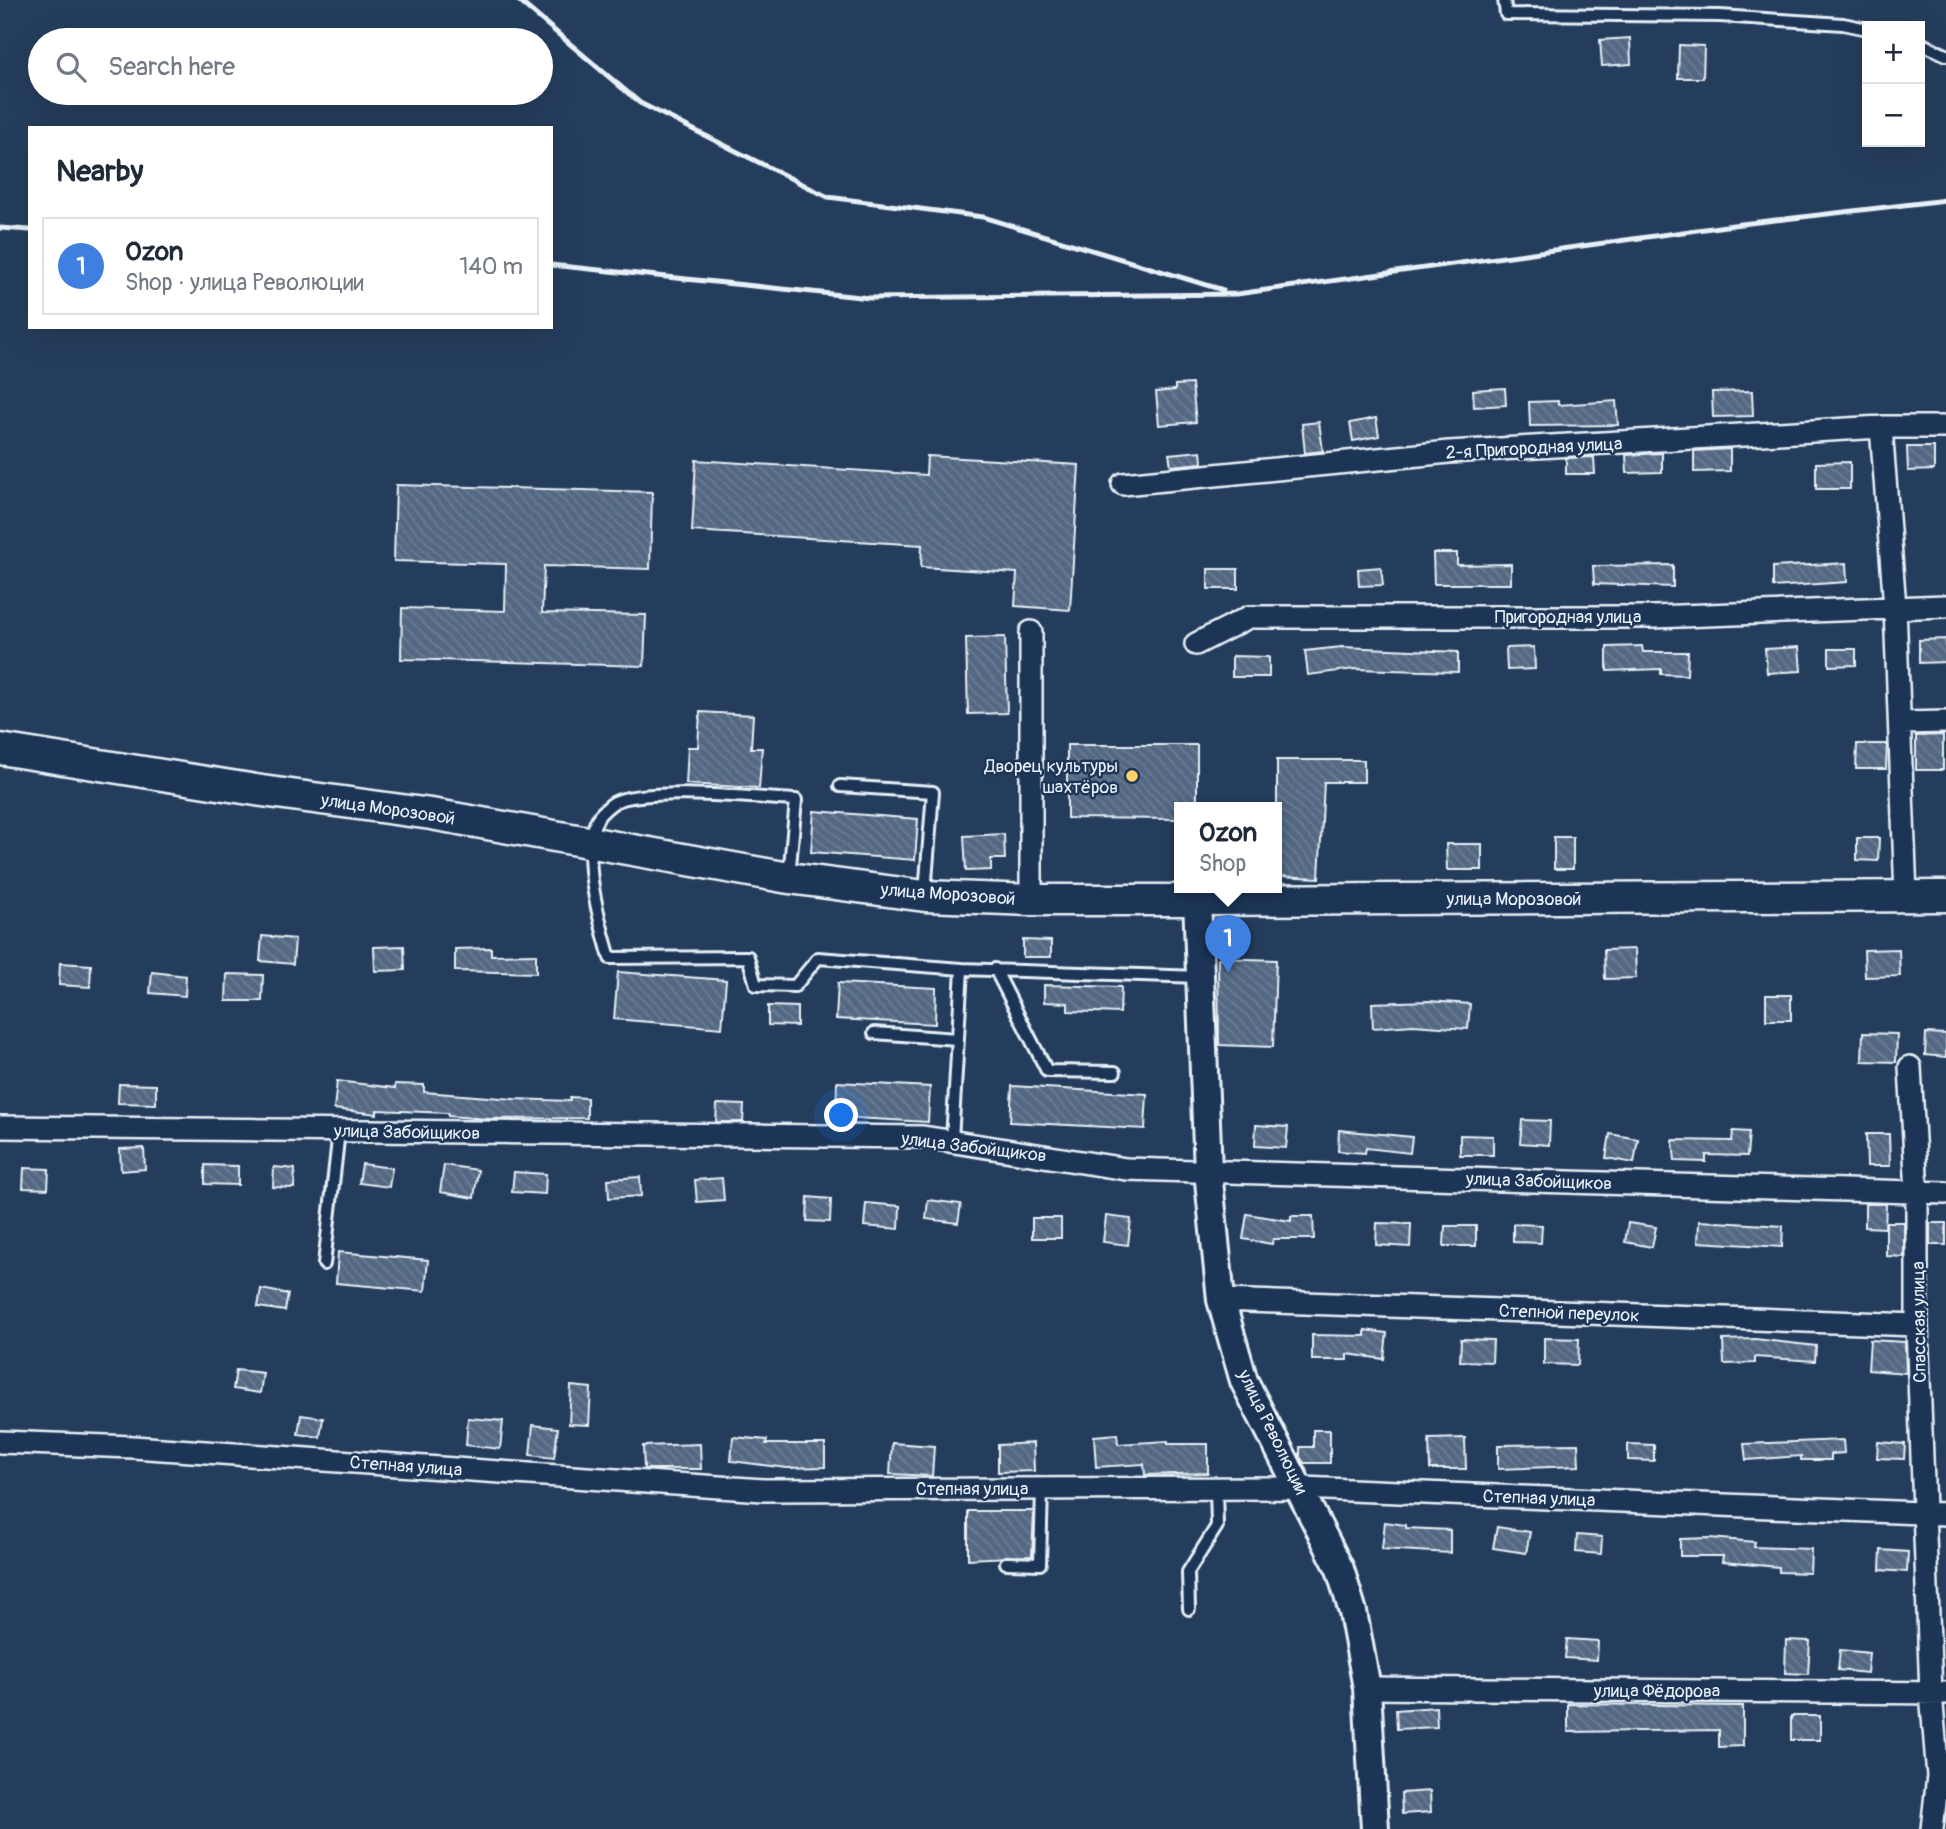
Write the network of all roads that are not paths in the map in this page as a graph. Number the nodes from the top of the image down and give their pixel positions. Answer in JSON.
{"nodes":[{"id":1,"x":1504,"y":0,"type":"edge"},
{"id":2,"x":1862,"y":28,"type":"edge"},
{"id":3,"x":1925,"y":45,"type":"edge"},
{"id":4,"x":1946,"y":55,"type":"edge"},
{"id":5,"x":1881,"y":427,"type":"junction"},
{"id":6,"x":1946,"y":427,"type":"edge"},
{"id":7,"x":1123,"y":484,"type":"dead end"},
{"id":8,"x":1946,"y":606,"type":"edge"},
{"id":9,"x":1895,"y":607,"type":"junction"},
{"id":10,"x":1031,"y":632,"type":"dead end"},
{"id":11,"x":1196,"y":645,"type":"dead end"},
{"id":12,"x":1946,"y":722,"type":"edge"},
{"id":13,"x":1902,"y":723,"type":"junction"},
{"id":14,"x":0,"y":749,"type":"edge"},
{"id":15,"x":839,"y":786,"type":"dead end"},
{"id":16,"x":592,"y":842,"type":"junction"},
{"id":17,"x":789,"y":878,"type":"junction"},
{"id":18,"x":925,"y":896,"type":"junction"},
{"id":19,"x":1906,"y":896,"type":"junction"},
{"id":20,"x":1946,"y":896,"type":"edge"},
{"id":21,"x":1031,"y":900,"type":"junction"},
{"id":22,"x":1197,"y":900,"type":"junction"},
{"id":23,"x":962,"y":969,"type":"junction"},
{"id":24,"x":995,"y":969,"type":"junction"},
{"id":25,"x":1200,"y":977,"type":"junction"},
{"id":26,"x":874,"y":1033,"type":"dead end"},
{"id":27,"x":957,"y":1039,"type":"junction"},
{"id":28,"x":1910,"y":1067,"type":"dead end"},
{"id":29,"x":1115,"y":1072,"type":"dead end"},
{"id":30,"x":0,"y":1127,"type":"edge"},
{"id":31,"x":339,"y":1131,"type":"junction"},
{"id":32,"x":952,"y":1140,"type":"junction"},
{"id":33,"x":1208,"y":1171,"type":"junction"},
{"id":34,"x":1917,"y":1193,"type":"junction"},
{"id":35,"x":1946,"y":1193,"type":"edge"},
{"id":36,"x":324,"y":1264,"type":"dead end"},
{"id":37,"x":1221,"y":1300,"type":"junction"},
{"id":38,"x":1917,"y":1325,"type":"junction"},
{"id":39,"x":0,"y":1443,"type":"edge"},
{"id":40,"x":1216,"y":1487,"type":"junction"},
{"id":41,"x":1042,"y":1488,"type":"junction"},
{"id":42,"x":1301,"y":1489,"type":"junction"},
{"id":43,"x":1936,"y":1514,"type":"edge"},
{"id":44,"x":1006,"y":1563,"type":"dead end"},
{"id":45,"x":1189,"y":1609,"type":"dead end"},
{"id":46,"x":1367,"y":1688,"type":"junction"},
{"id":47,"x":1938,"y":1693,"type":"edge"},
{"id":48,"x":1375,"y":1829,"type":"edge"},
{"id":49,"x":1932,"y":1829,"type":"edge"}],
"edges":[{"from":1,"to":2,"type":"lane"},
{"from":3,"to":4,"type":"lane"},
{"from":5,"to":6,"type":"street","name":"2-я Пригородная улица"},
{"from":5,"to":7,"type":"street","name":"2-я Пригородная улица"},
{"from":5,"to":9,"type":"street"},
{"from":8,"to":9,"type":"street","name":"Пригородная улица"},
{"from":9,"to":11,"type":"street","name":"Пригородная улица"},
{"from":9,"to":13,"type":"street"},
{"from":10,"to":21,"type":"street"},
{"from":12,"to":13,"type":"street"},
{"from":13,"to":19,"type":"street"},
{"from":14,"to":16,"type":"main road","name":"улица Морозовой"},
{"from":15,"to":18,"type":"lane"},
{"from":16,"to":17,"type":"main road","name":"улица Морозовой"},
{"from":16,"to":17,"type":"lane"},
{"from":16,"to":23,"type":"lane"},
{"from":17,"to":18,"type":"main road","name":"улица Морозовой"},
{"from":18,"to":21,"type":"main road","name":"улица Морозовой"},
{"from":19,"to":20,"type":"main road","name":"улица Морозовой"},
{"from":19,"to":22,"type":"main road","name":"улица Морозовой"},
{"from":21,"to":22,"type":"main road","name":"улица Морозовой"},
{"from":22,"to":25,"type":"street","name":"улица Революции"},
{"from":23,"to":24,"type":"lane"},
{"from":23,"to":27,"type":"lane"},
{"from":24,"to":25,"type":"lane"},
{"from":24,"to":29,"type":"lane"},
{"from":25,"to":33,"type":"street","name":"улица Революции"},
{"from":26,"to":27,"type":"lane"},
{"from":27,"to":32,"type":"lane"},
{"from":28,"to":34,"type":"street","name":"Спасская улица"},
{"from":30,"to":31,"type":"street","name":"улица Забойщиков"},
{"from":31,"to":32,"type":"street","name":"улица Забойщиков"},
{"from":31,"to":36,"type":"lane"},
{"from":32,"to":33,"type":"street","name":"улица Забойщиков"},
{"from":33,"to":34,"type":"street","name":"улица Забойщиков"},
{"from":33,"to":37,"type":"street","name":"улица Революции"},
{"from":34,"to":35,"type":"street","name":"улица Забойщиков"},
{"from":34,"to":38,"type":"street","name":"Спасская улица"},
{"from":37,"to":38,"type":"street","name":"Степной переулок"},
{"from":37,"to":42,"type":"street","name":"улица Революции"},
{"from":38,"to":43,"type":"street","name":"Спасская улица"},
{"from":39,"to":41,"type":"street","name":"Степная улица"},
{"from":40,"to":41,"type":"street","name":"Степная улица"},
{"from":40,"to":42,"type":"street","name":"Степная улица"},
{"from":40,"to":45,"type":"lane"},
{"from":41,"to":44,"type":"lane"},
{"from":42,"to":43,"type":"street","name":"Степная улица"},
{"from":42,"to":46,"type":"street","name":"улица Революции"},
{"from":43,"to":47,"type":"street","name":"Спасская улица"},
{"from":46,"to":47,"type":"street","name":"улица Фёдорова"},
{"from":46,"to":48,"type":"street","name":"улица Революции"},
{"from":47,"to":49,"type":"street","name":"Спасская улица"}]}
